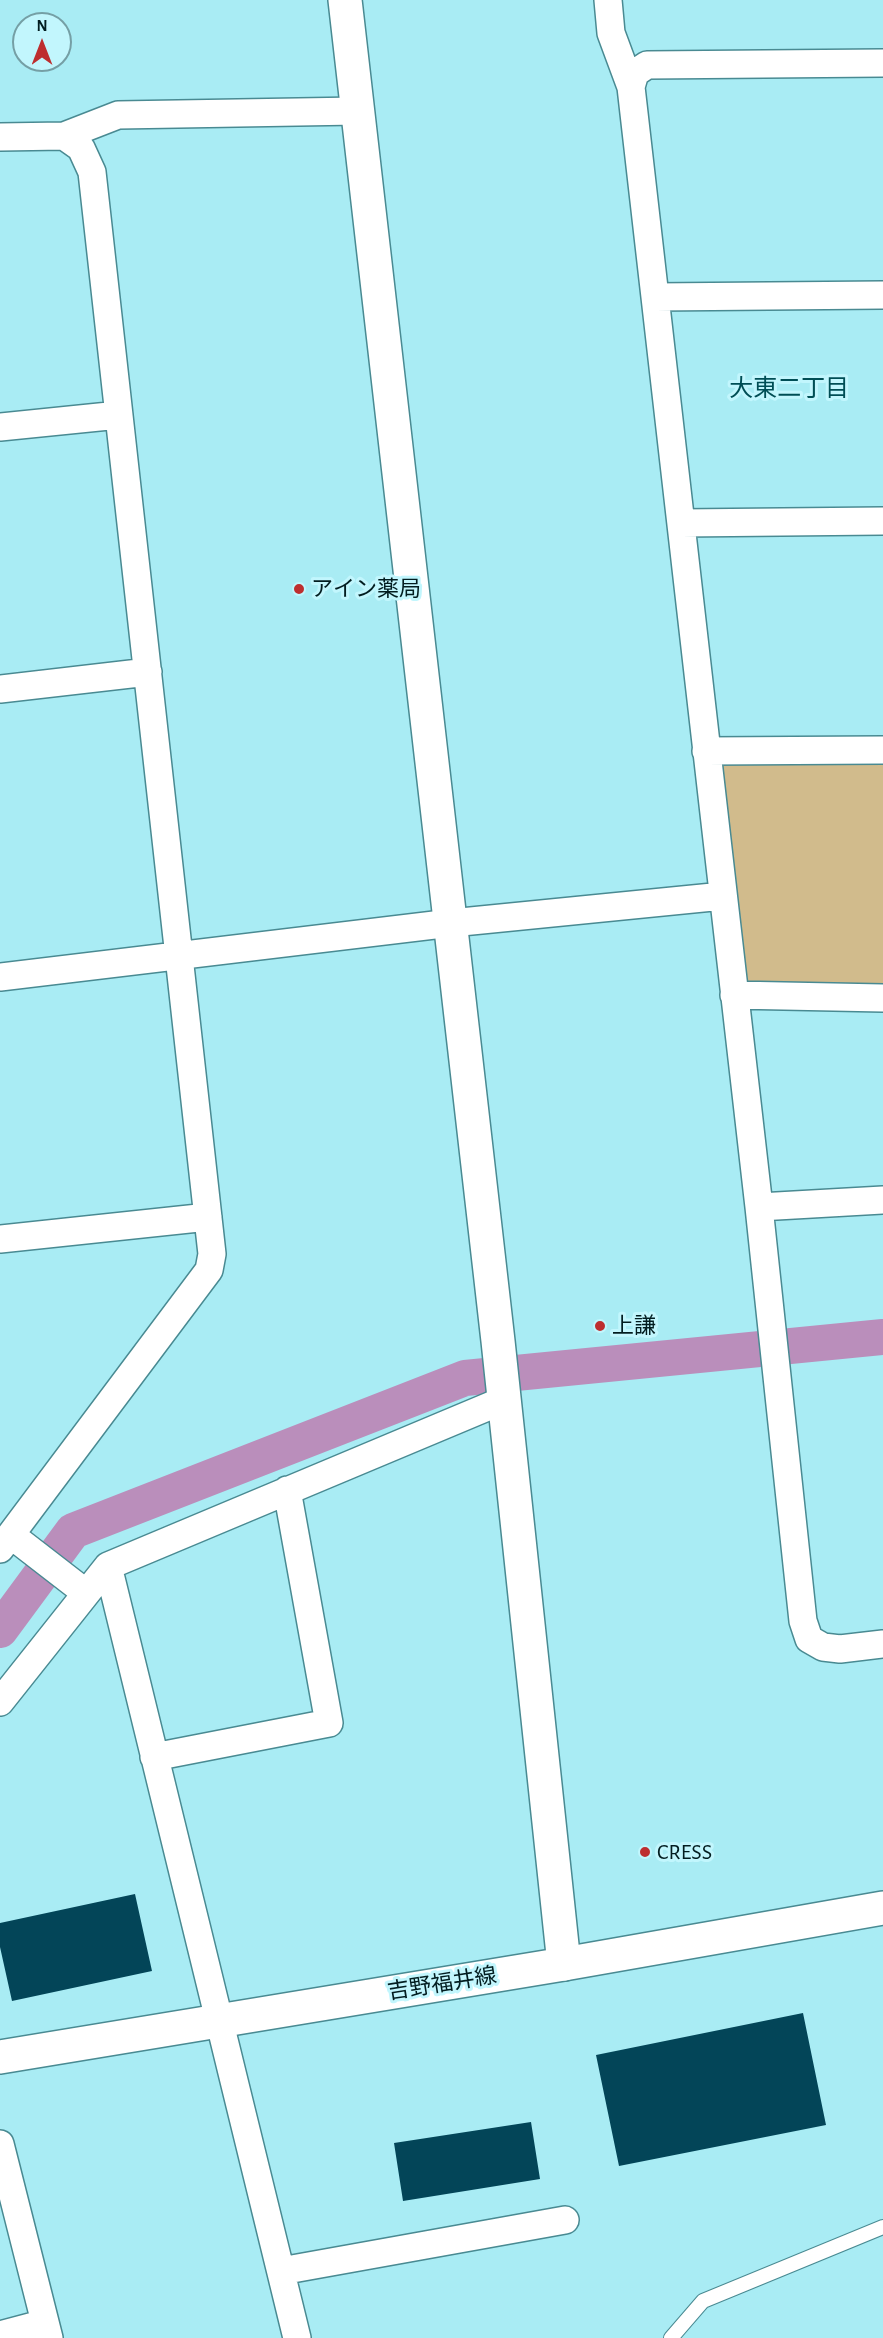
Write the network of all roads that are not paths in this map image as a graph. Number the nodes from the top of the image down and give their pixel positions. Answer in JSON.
{"nodes":[{"id":1,"x":345,"y":0,"type":"edge"},
{"id":2,"x":608,"y":0,"type":"edge"},
{"id":3,"x":883,"y":63,"type":"edge"},
{"id":4,"x":631,"y":87,"type":"junction"},
{"id":5,"x":358,"y":111,"type":"junction"},
{"id":6,"x":64,"y":136,"type":"junction"},
{"id":7,"x":0,"y":137,"type":"edge"},
{"id":8,"x":883,"y":295,"type":"edge"},
{"id":9,"x":655,"y":297,"type":"junction"},
{"id":10,"x":119,"y":415,"type":"junction"},
{"id":11,"x":0,"y":427,"type":"edge"},
{"id":12,"x":883,"y":522,"type":"edge"},
{"id":13,"x":681,"y":523,"type":"junction"},
{"id":14,"x":147,"y":672,"type":"junction"},
{"id":15,"x":0,"y":689,"type":"edge"},
{"id":16,"x":883,"y":750,"type":"edge"},
{"id":17,"x":706,"y":751,"type":"junction"},
{"id":18,"x":723,"y":896,"type":"junction"},
{"id":19,"x":451,"y":923,"type":"junction"},
{"id":20,"x":179,"y":957,"type":"junction"},
{"id":21,"x":0,"y":977,"type":"edge"},
{"id":22,"x":734,"y":995,"type":"junction"},
{"id":23,"x":883,"y":998,"type":"edge"},
{"id":24,"x":883,"y":1200,"type":"edge"},
{"id":25,"x":759,"y":1207,"type":"junction"},
{"id":26,"x":208,"y":1217,"type":"junction"},
{"id":27,"x":0,"y":1239,"type":"edge"},
{"id":28,"x":503,"y":1396,"type":"junction"},
{"id":29,"x":287,"y":1490,"type":"junction"},
{"id":30,"x":5,"y":1542,"type":"edge"},
{"id":31,"x":108,"y":1566,"type":"junction"},
{"id":32,"x":86,"y":1593,"type":"junction"},
{"id":33,"x":883,"y":1644,"type":"edge"},
{"id":34,"x":0,"y":1702,"type":"edge"},
{"id":35,"x":154,"y":1757,"type":"junction"},
{"id":36,"x":883,"y":1908,"type":"edge"},
{"id":37,"x":564,"y":1964,"type":"junction"},
{"id":38,"x":219,"y":2021,"type":"junction"},
{"id":39,"x":0,"y":2057,"type":"edge"},
{"id":40,"x":0,"y":2144,"type":"edge"},
{"id":41,"x":565,"y":2220,"type":"dead end"},
{"id":42,"x":883,"y":2228,"type":"edge"},
{"id":43,"x":281,"y":2271,"type":"junction"},
{"id":44,"x":47,"y":2331,"type":"edge"},
{"id":45,"x":0,"y":2335,"type":"edge"},
{"id":46,"x":297,"y":2338,"type":"edge"},
{"id":47,"x":670,"y":2338,"type":"edge"}],
"edges":[{"from":1,"to":5,"type":"street"},
{"from":2,"to":4,"type":"street"},
{"from":3,"to":4,"type":"street"},
{"from":4,"to":9,"type":"street"},
{"from":5,"to":6,"type":"street"},
{"from":5,"to":19,"type":"street"},
{"from":6,"to":7,"type":"street"},
{"from":6,"to":10,"type":"street"},
{"from":8,"to":9,"type":"street"},
{"from":9,"to":13,"type":"street"},
{"from":10,"to":11,"type":"street"},
{"from":10,"to":14,"type":"street"},
{"from":12,"to":13,"type":"street"},
{"from":13,"to":17,"type":"street"},
{"from":14,"to":15,"type":"street"},
{"from":14,"to":20,"type":"street"},
{"from":16,"to":17,"type":"street"},
{"from":17,"to":18,"type":"street"},
{"from":18,"to":19,"type":"street"},
{"from":18,"to":22,"type":"street"},
{"from":19,"to":20,"type":"street"},
{"from":19,"to":28,"type":"street"},
{"from":20,"to":21,"type":"street"},
{"from":20,"to":26,"type":"street"},
{"from":22,"to":23,"type":"street"},
{"from":22,"to":25,"type":"street"},
{"from":24,"to":25,"type":"street"},
{"from":25,"to":33,"type":"street"},
{"from":26,"to":27,"type":"street"},
{"from":26,"to":30,"type":"street"},
{"from":28,"to":29,"type":"street"},
{"from":28,"to":37,"type":"street"},
{"from":29,"to":31,"type":"street"},
{"from":29,"to":35,"type":"street"},
{"from":30,"to":32,"type":"street"},
{"from":31,"to":32,"type":"street"},
{"from":31,"to":35,"type":"street"},
{"from":32,"to":34,"type":"street"},
{"from":35,"to":38,"type":"street"},
{"from":36,"to":37,"type":"street","name":"吉野福井線"},
{"from":37,"to":38,"type":"street","name":"吉野福井線"},
{"from":38,"to":39,"type":"street","name":"吉野福井線"},
{"from":38,"to":43,"type":"street"},
{"from":40,"to":44,"type":"street"},
{"from":41,"to":43,"type":"street"},
{"from":42,"to":47,"type":"lane"},
{"from":43,"to":46,"type":"street"},
{"from":44,"to":45,"type":"street"}]}
